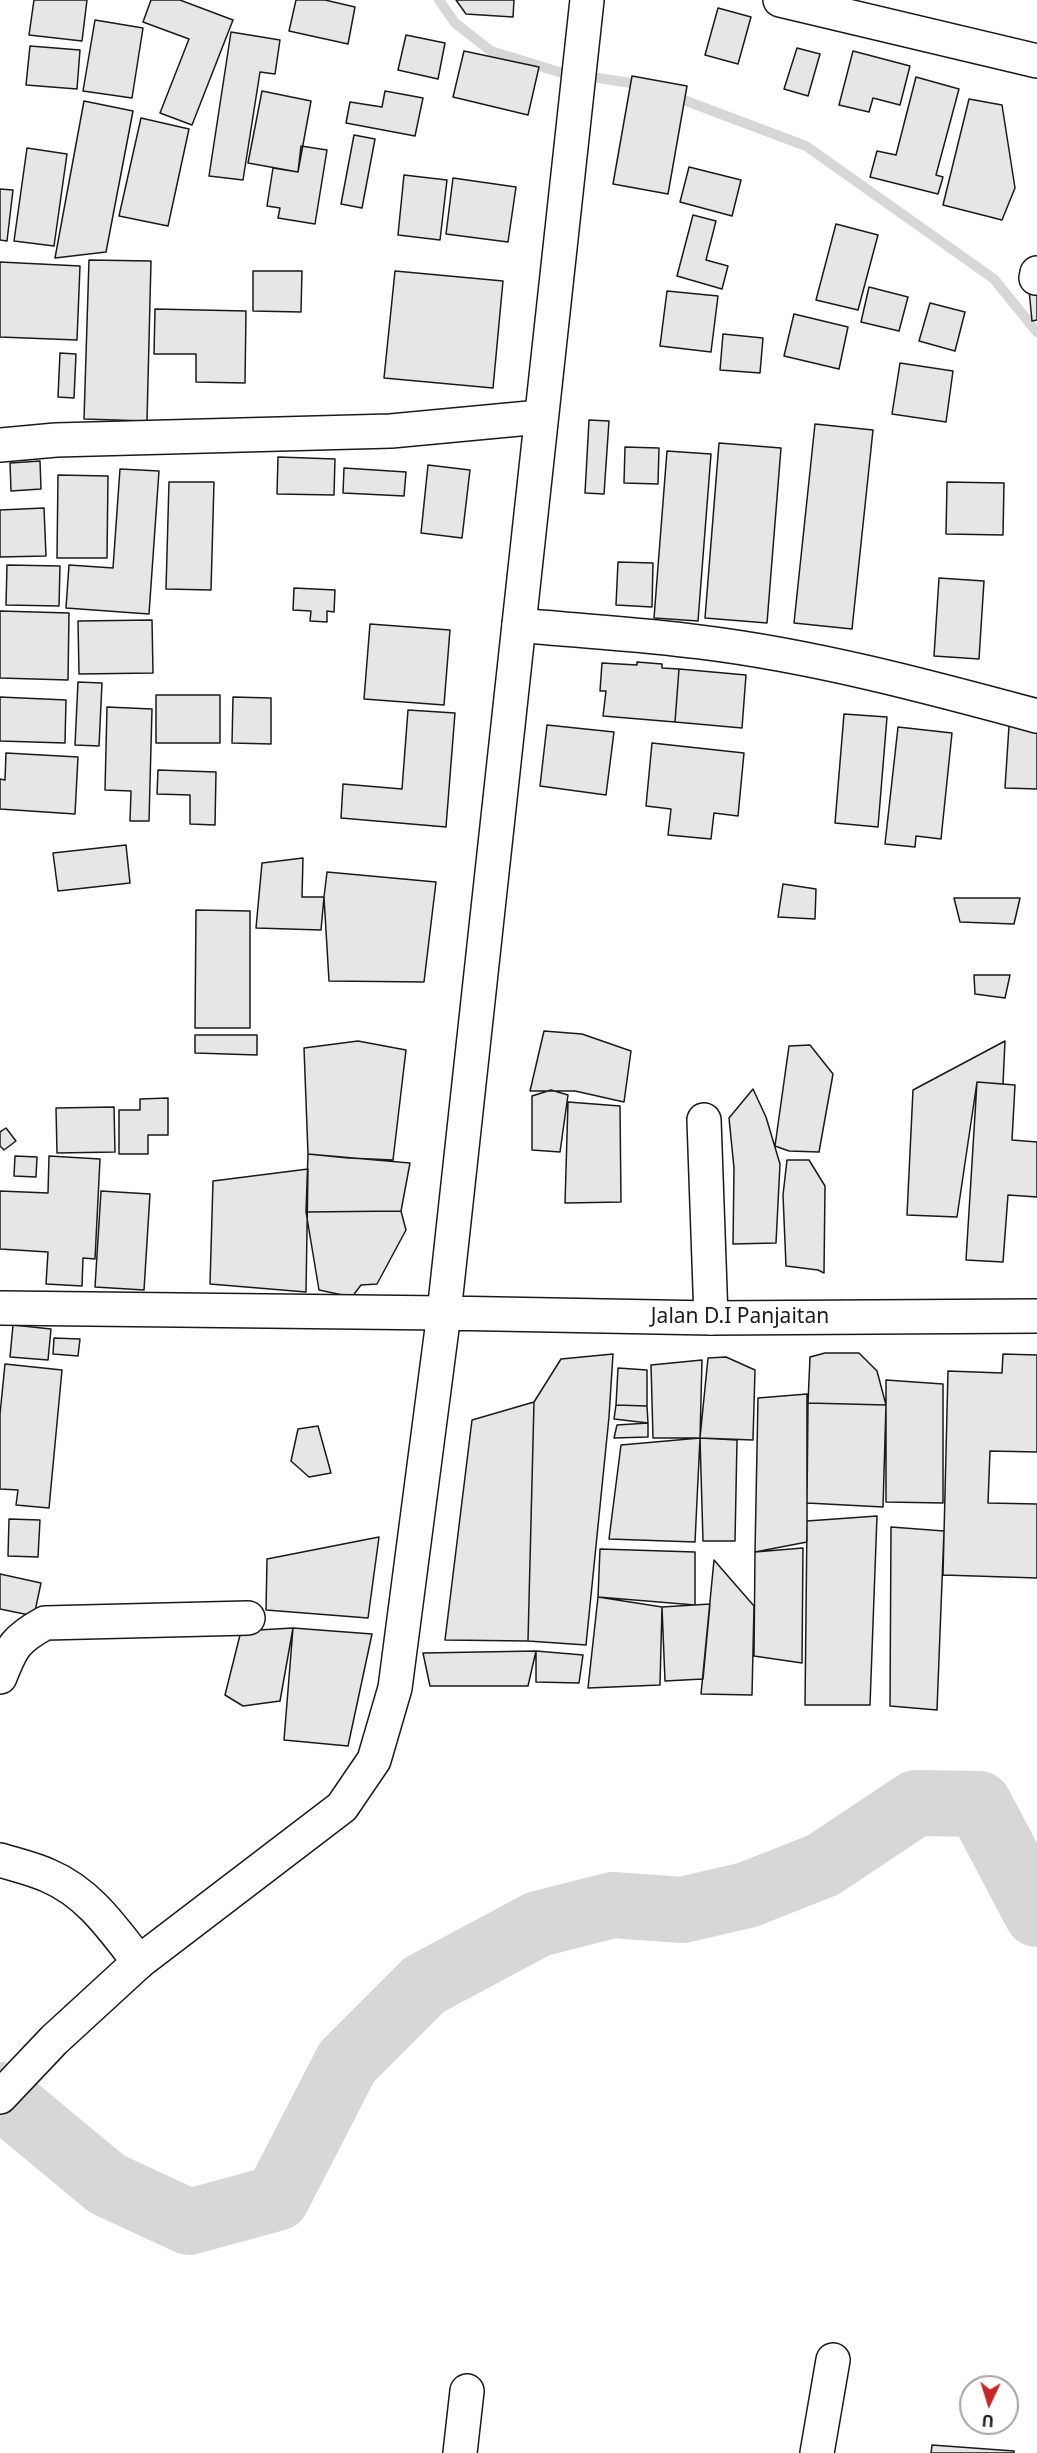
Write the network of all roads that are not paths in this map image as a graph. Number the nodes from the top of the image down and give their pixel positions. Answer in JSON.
{"nodes":[{"id":1,"x":587,"y":0,"type":"edge"},
{"id":2,"x":780,"y":0,"type":"edge"},
{"id":3,"x":1037,"y":59,"type":"edge"},
{"id":4,"x":540,"y":417,"type":"junction"},
{"id":5,"x":0,"y":445,"type":"edge"},
{"id":6,"x":519,"y":625,"type":"junction"},
{"id":7,"x":1037,"y":716,"type":"edge"},
{"id":8,"x":704,"y":1120,"type":"dead end"},
{"id":9,"x":0,"y":1308,"type":"edge"},
{"id":10,"x":444,"y":1313,"type":"junction"},
{"id":11,"x":1037,"y":1316,"type":"edge"},
{"id":12,"x":711,"y":1317,"type":"junction"},
{"id":13,"x":248,"y":1618,"type":"dead end"},
{"id":14,"x":0,"y":1677,"type":"edge"},
{"id":15,"x":0,"y":1860,"type":"edge"},
{"id":16,"x":139,"y":1962,"type":"junction"},
{"id":17,"x":0,"y":2097,"type":"edge"},
{"id":18,"x":832,"y":2360,"type":"dead end"},
{"id":19,"x":467,"y":2391,"type":"dead end"},
{"id":20,"x":460,"y":2453,"type":"edge"},
{"id":21,"x":817,"y":2453,"type":"edge"}],
"edges":[{"from":1,"to":4,"type":"street"},
{"from":2,"to":3,"type":"street"},
{"from":4,"to":5,"type":"street"},
{"from":4,"to":6,"type":"street"},
{"from":6,"to":7,"type":"street"},
{"from":6,"to":10,"type":"street"},
{"from":8,"to":12,"type":"street"},
{"from":9,"to":10,"type":"street","name":"Jalan D.I Panjaitan"},
{"from":10,"to":12,"type":"street","name":"Jalan D.I Panjaitan"},
{"from":10,"to":16,"type":"street"},
{"from":11,"to":12,"type":"street","name":"Jalan D.I Panjaitan"},
{"from":13,"to":14,"type":"street"},
{"from":15,"to":16,"type":"street"},
{"from":16,"to":17,"type":"street"},
{"from":18,"to":21,"type":"street"},
{"from":19,"to":20,"type":"street"}]}
